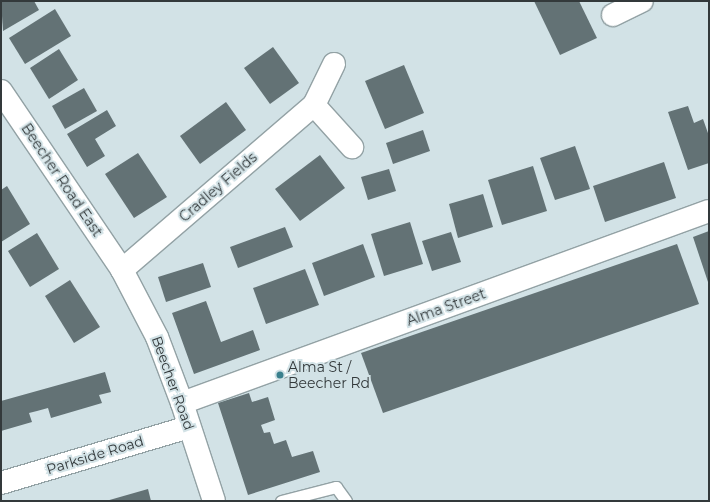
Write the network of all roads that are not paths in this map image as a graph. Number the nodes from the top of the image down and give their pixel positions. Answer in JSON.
{"nodes":[{"id":1,"x":642,"y":1,"type":"edge"},
{"id":2,"x":613,"y":15,"type":"dead end"},
{"id":3,"x":334,"y":64,"type":"dead end"},
{"id":4,"x":1,"y":91,"type":"edge"},
{"id":5,"x":314,"y":105,"type":"junction"},
{"id":6,"x":352,"y":148,"type":"dead end"},
{"id":7,"x":709,"y":211,"type":"edge"},
{"id":8,"x":122,"y":270,"type":"junction"},
{"id":9,"x":182,"y":403,"type":"junction"},
{"id":10,"x":189,"y":427,"type":"junction"},
{"id":11,"x":1,"y":483,"type":"edge"},
{"id":12,"x":214,"y":501,"type":"edge"},
{"id":13,"x":281,"y":501,"type":"edge"},
{"id":14,"x":346,"y":501,"type":"edge"}],
"edges":[{"from":1,"to":2,"type":"street"},
{"from":3,"to":5,"type":"street","name":"Cradley Fields"},
{"from":4,"to":8,"type":"street","name":"Beecher Road East"},
{"from":5,"to":6,"type":"street"},
{"from":5,"to":8,"type":"street","name":"Cradley Fields"},
{"from":7,"to":9,"type":"street","name":"Alma Street"},
{"from":8,"to":9,"type":"street","name":"Beecher Road"},
{"from":9,"to":10,"type":"street","name":"Beecher Road"},
{"from":10,"to":11,"type":"street","name":"Parkside Road"},
{"from":10,"to":12,"type":"street","name":"Beecher Road"},
{"from":13,"to":14,"type":"lane"}]}
